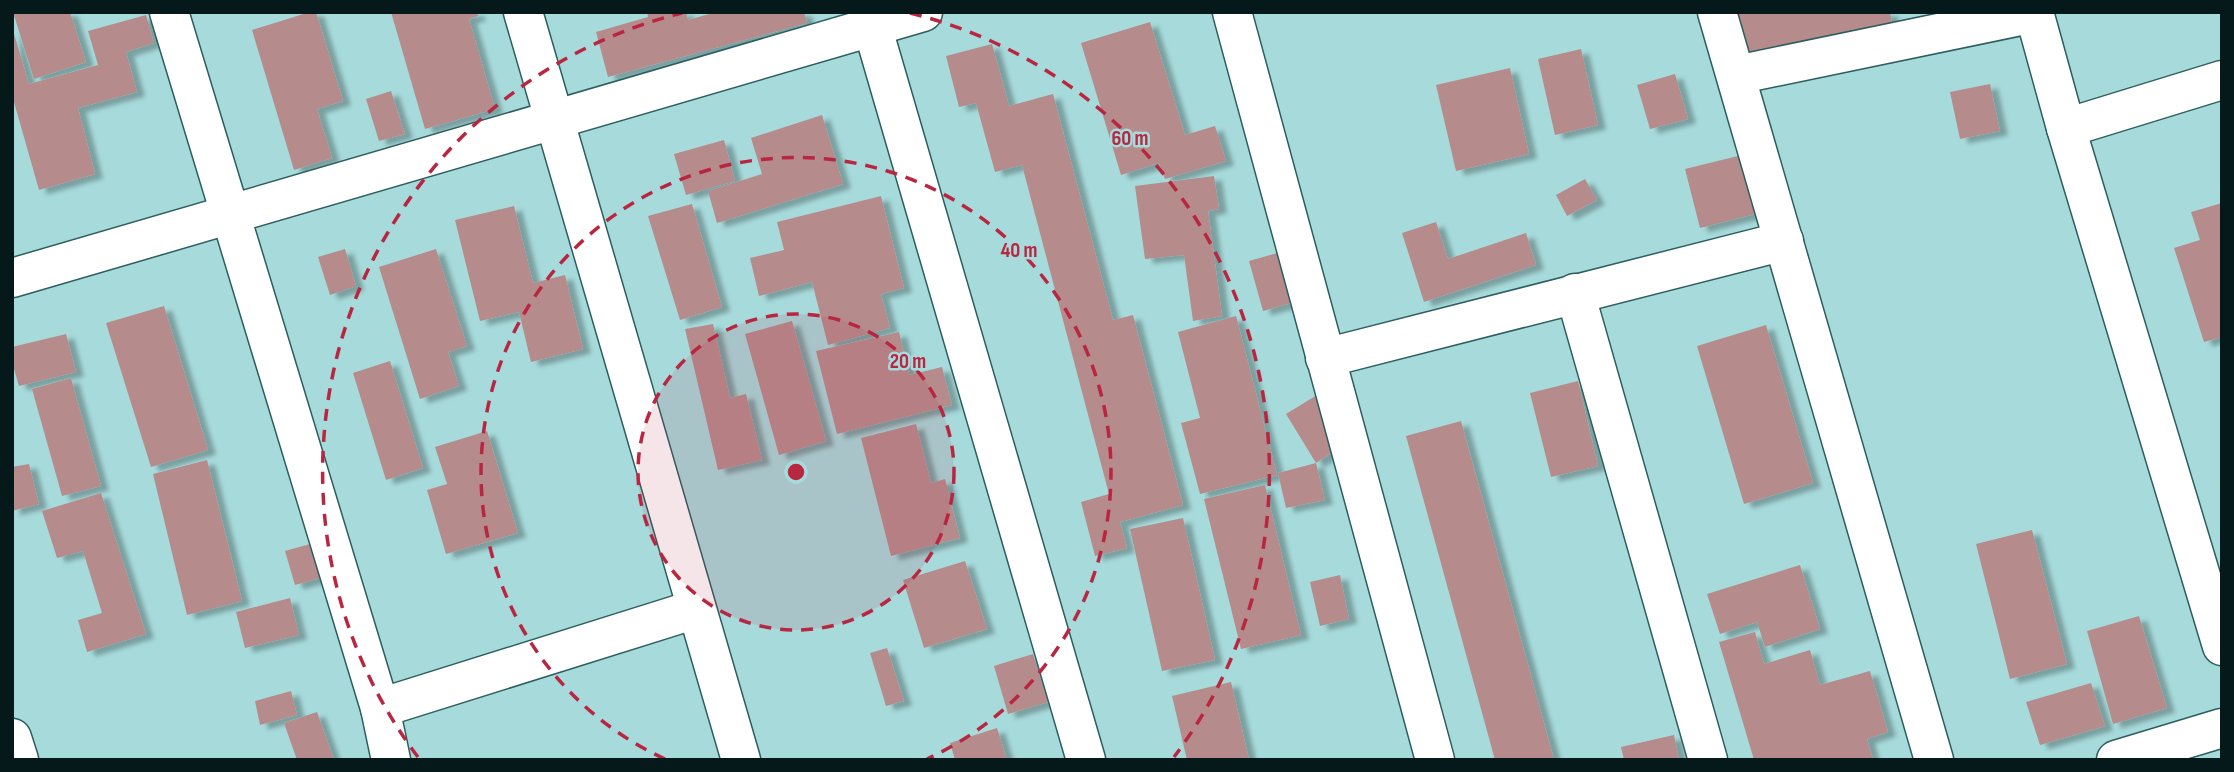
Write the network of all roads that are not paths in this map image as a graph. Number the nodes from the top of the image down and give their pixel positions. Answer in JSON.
{"nodes":[{"id":1,"x":169,"y":12,"type":"edge"},
{"id":2,"x":523,"y":12,"type":"edge"},
{"id":3,"x":923,"y":12,"type":"edge"},
{"id":4,"x":1232,"y":12,"type":"edge"},
{"id":5,"x":1717,"y":12,"type":"edge"},
{"id":6,"x":2035,"y":13,"type":"edge"},
{"id":7,"x":870,"y":20,"type":"edge"},
{"id":8,"x":1736,"y":75,"type":"junction"},
{"id":9,"x":2222,"y":79,"type":"edge"},
{"id":10,"x":554,"y":119,"type":"junction"},
{"id":11,"x":2066,"y":128,"type":"junction"},
{"id":12,"x":229,"y":214,"type":"junction"},
{"id":13,"x":1784,"y":241,"type":"junction"},
{"id":14,"x":12,"y":278,"type":"edge"},
{"id":15,"x":1575,"y":293,"type":"junction"},
{"id":16,"x":1325,"y":358,"type":"junction"},
{"id":17,"x":696,"y":610,"type":"junction"},
{"id":18,"x":2222,"y":646,"type":"edge"},
{"id":19,"x":380,"y":708,"type":"junction"},
{"id":20,"x":2222,"y":728,"type":"edge"},
{"id":21,"x":12,"y":738,"type":"edge"},
{"id":22,"x":19,"y":760,"type":"edge"},
{"id":23,"x":391,"y":760,"type":"edge"},
{"id":24,"x":741,"y":760,"type":"edge"},
{"id":25,"x":1086,"y":760,"type":"edge"},
{"id":26,"x":1435,"y":760,"type":"edge"},
{"id":27,"x":1708,"y":760,"type":"edge"},
{"id":28,"x":1934,"y":760,"type":"edge"},
{"id":29,"x":2116,"y":760,"type":"edge"}],
"edges":[{"from":1,"to":12,"type":"street"},
{"from":2,"to":10,"type":"street"},
{"from":3,"to":7,"type":"street"},
{"from":4,"to":16,"type":"street"},
{"from":5,"to":8,"type":"street"},
{"from":6,"to":8,"type":"street"},
{"from":6,"to":11,"type":"street"},
{"from":7,"to":10,"type":"street"},
{"from":7,"to":25,"type":"street"},
{"from":8,"to":13,"type":"street"},
{"from":9,"to":11,"type":"street"},
{"from":10,"to":12,"type":"street"},
{"from":10,"to":17,"type":"street"},
{"from":11,"to":18,"type":"street"},
{"from":12,"to":14,"type":"street"},
{"from":12,"to":19,"type":"street"},
{"from":13,"to":15,"type":"street"},
{"from":13,"to":28,"type":"street"},
{"from":15,"to":16,"type":"street"},
{"from":15,"to":27,"type":"street"},
{"from":16,"to":26,"type":"street"},
{"from":17,"to":19,"type":"street"},
{"from":17,"to":24,"type":"street"},
{"from":19,"to":23,"type":"street"},
{"from":20,"to":29,"type":"street"},
{"from":21,"to":22,"type":"street"}]}
